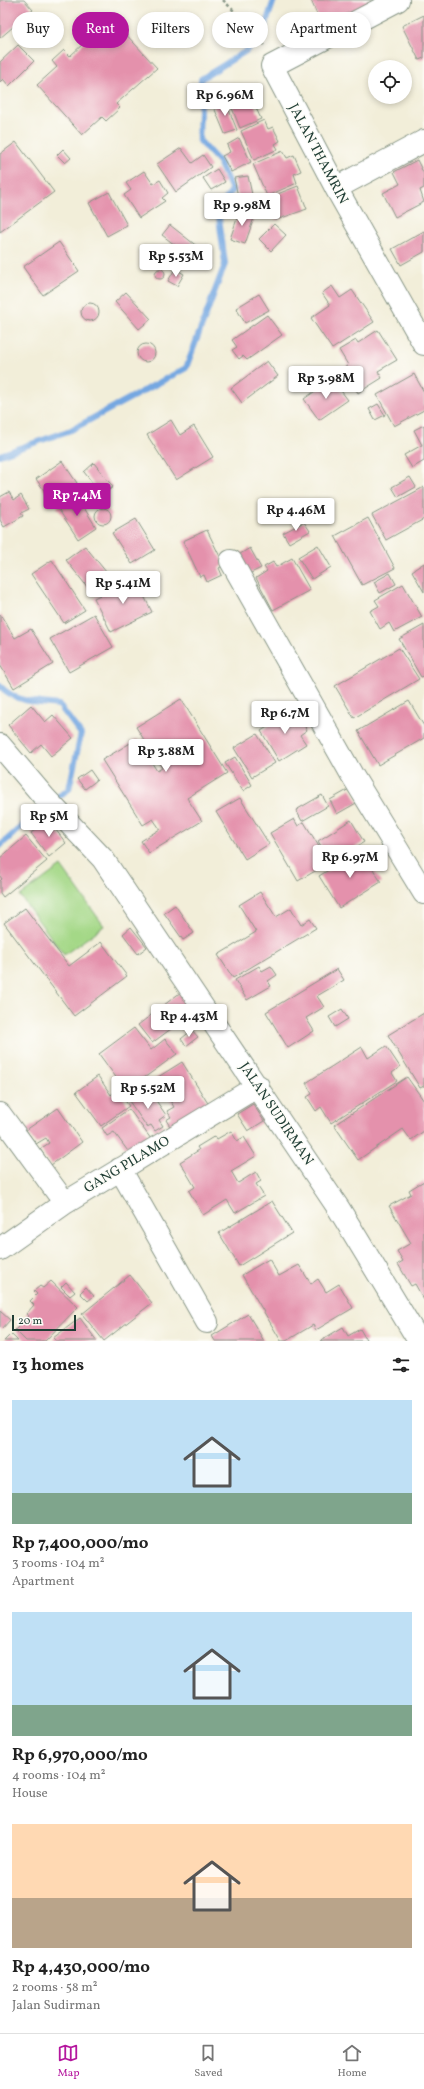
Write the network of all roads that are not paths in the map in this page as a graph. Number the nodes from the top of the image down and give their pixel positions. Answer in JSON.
{"nodes":[{"id":1,"x":398,"y":0,"type":"edge"},
{"id":2,"x":424,"y":141,"type":"edge"},
{"id":3,"x":336,"y":188,"type":"junction"},
{"id":4,"x":424,"y":344,"type":"edge"},
{"id":5,"x":231,"y":561,"type":"dead end"},
{"id":6,"x":0,"y":745,"type":"edge"},
{"id":7,"x":424,"y":893,"type":"edge"},
{"id":8,"x":258,"y":1086,"type":"junction"},
{"id":9,"x":0,"y":1114,"type":"edge"},
{"id":10,"x":120,"y":1169,"type":"junction"},
{"id":11,"x":65,"y":1203,"type":"junction"},
{"id":12,"x":0,"y":1249,"type":"edge"},
{"id":13,"x":207,"y":1322,"type":"dead end"},
{"id":14,"x":419,"y":1341,"type":"edge"}],
"edges":[{"from":1,"to":3,"type":"street","name":"JALAN THAMRIN"},
{"from":2,"to":3,"type":"street"},
{"from":3,"to":4,"type":"street","name":"JALAN THAMRIN"},
{"from":5,"to":7,"type":"street"},
{"from":6,"to":8,"type":"street","name":"JALAN SUDIRMAN"},
{"from":8,"to":10,"type":"street","name":"GANG PILAMO"},
{"from":8,"to":14,"type":"street","name":"JALAN SUDIRMAN"},
{"from":9,"to":11,"type":"street"},
{"from":10,"to":11,"type":"street","name":"GANG PILAMO"},
{"from":10,"to":13,"type":"street"},
{"from":11,"to":12,"type":"street","name":"GANG PILAMO"}]}
